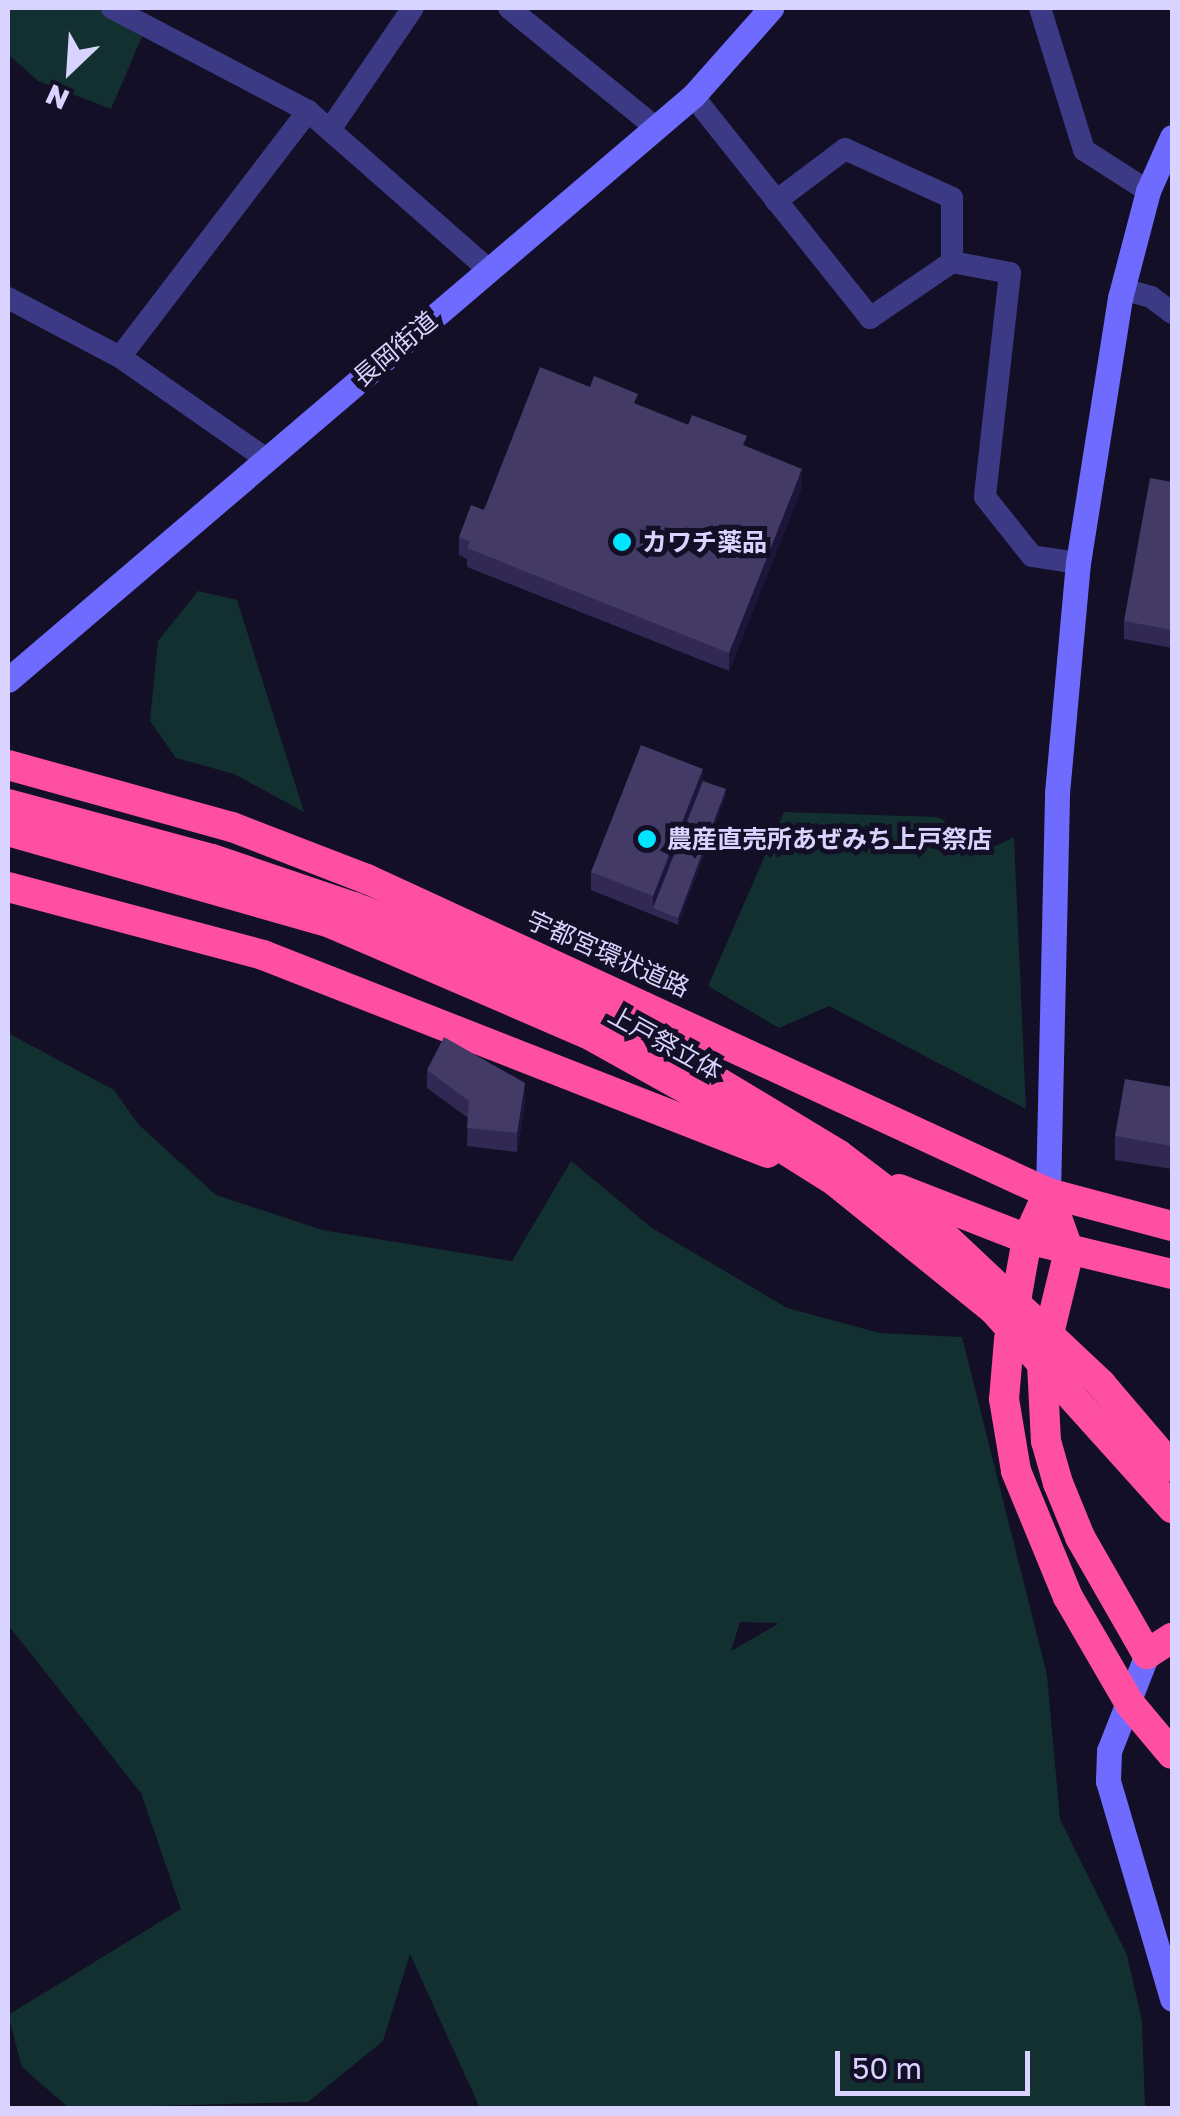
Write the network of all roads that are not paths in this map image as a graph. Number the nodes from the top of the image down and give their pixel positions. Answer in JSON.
{"nodes":[{"id":1,"x":112,"y":8,"type":"edge"},
{"id":2,"x":412,"y":8,"type":"edge"},
{"id":3,"x":508,"y":8,"type":"edge"},
{"id":4,"x":771,"y":8,"type":"edge"},
{"id":5,"x":1040,"y":8,"type":"edge"},
{"id":6,"x":693,"y":96,"type":"junction"},
{"id":7,"x":308,"y":111,"type":"junction"},
{"id":8,"x":331,"y":128,"type":"junction"},
{"id":9,"x":656,"y":128,"type":"junction"},
{"id":10,"x":1172,"y":137,"type":"edge"},
{"id":11,"x":1148,"y":191,"type":"junction"},
{"id":12,"x":776,"y":200,"type":"junction"},
{"id":13,"x":952,"y":262,"type":"junction"},
{"id":14,"x":489,"y":270,"type":"junction"},
{"id":15,"x":1122,"y":289,"type":"junction"},
{"id":16,"x":8,"y":298,"type":"edge"},
{"id":17,"x":1172,"y":313,"type":"edge"},
{"id":18,"x":120,"y":357,"type":"junction"},
{"id":19,"x":266,"y":459,"type":"junction"},
{"id":20,"x":1078,"y":564,"type":"junction"},
{"id":21,"x":8,"y":680,"type":"edge"},
{"id":22,"x":8,"y":765,"type":"edge"},
{"id":23,"x":8,"y":804,"type":"edge"},
{"id":24,"x":8,"y":832,"type":"edge"},
{"id":25,"x":8,"y":887,"type":"edge"},
{"id":26,"x":1048,"y":1192,"type":"junction"},
{"id":27,"x":1172,"y":1226,"type":"edge"},
{"id":28,"x":1027,"y":1239,"type":"junction"},
{"id":29,"x":1069,"y":1251,"type":"junction"},
{"id":30,"x":1172,"y":1274,"type":"edge"},
{"id":31,"x":1172,"y":1467,"type":"edge"},
{"id":32,"x":1172,"y":1508,"type":"edge"},
{"id":33,"x":1160,"y":1646,"type":"edge"},
{"id":34,"x":1130,"y":1704,"type":"junction"},
{"id":35,"x":1172,"y":1754,"type":"edge"},
{"id":36,"x":1172,"y":1998,"type":"edge"}],
"edges":[{"from":1,"to":7,"type":"street"},
{"from":2,"to":8,"type":"street"},
{"from":3,"to":9,"type":"street"},
{"from":4,"to":6,"type":"street","name":"長岡街道"},
{"from":5,"to":11,"type":"street"},
{"from":6,"to":9,"type":"street","name":"長岡街道"},
{"from":6,"to":12,"type":"street"},
{"from":7,"to":8,"type":"street"},
{"from":7,"to":18,"type":"street"},
{"from":8,"to":14,"type":"street"},
{"from":9,"to":14,"type":"street","name":"長岡街道"},
{"from":10,"to":11,"type":"street"},
{"from":11,"to":15,"type":"street"},
{"from":12,"to":13,"type":"street"},
{"from":12,"to":13,"type":"street"},
{"from":13,"to":20,"type":"street"},
{"from":14,"to":19,"type":"street","name":"長岡街道"},
{"from":15,"to":17,"type":"street"},
{"from":15,"to":20,"type":"street"},
{"from":16,"to":18,"type":"street"},
{"from":18,"to":19,"type":"street"},
{"from":19,"to":21,"type":"street","name":"長岡街道"},
{"from":20,"to":26,"type":"street"},
{"from":22,"to":26,"type":"highway","name":"宇都宮環状道路"},
{"from":23,"to":31,"type":"highway","name":"上戸祭立体"},
{"from":24,"to":32,"type":"highway","name":"上戸祭立体"},
{"from":25,"to":28,"type":"highway"},
{"from":26,"to":27,"type":"highway","name":"宇都宮環状道路"},
{"from":26,"to":28,"type":"highway"},
{"from":26,"to":29,"type":"highway"},
{"from":28,"to":29,"type":"highway"},
{"from":28,"to":34,"type":"highway"},
{"from":29,"to":30,"type":"highway"},
{"from":29,"to":33,"type":"highway"},
{"from":33,"to":34,"type":"street"},
{"from":34,"to":35,"type":"highway"},
{"from":34,"to":36,"type":"street"}]}
